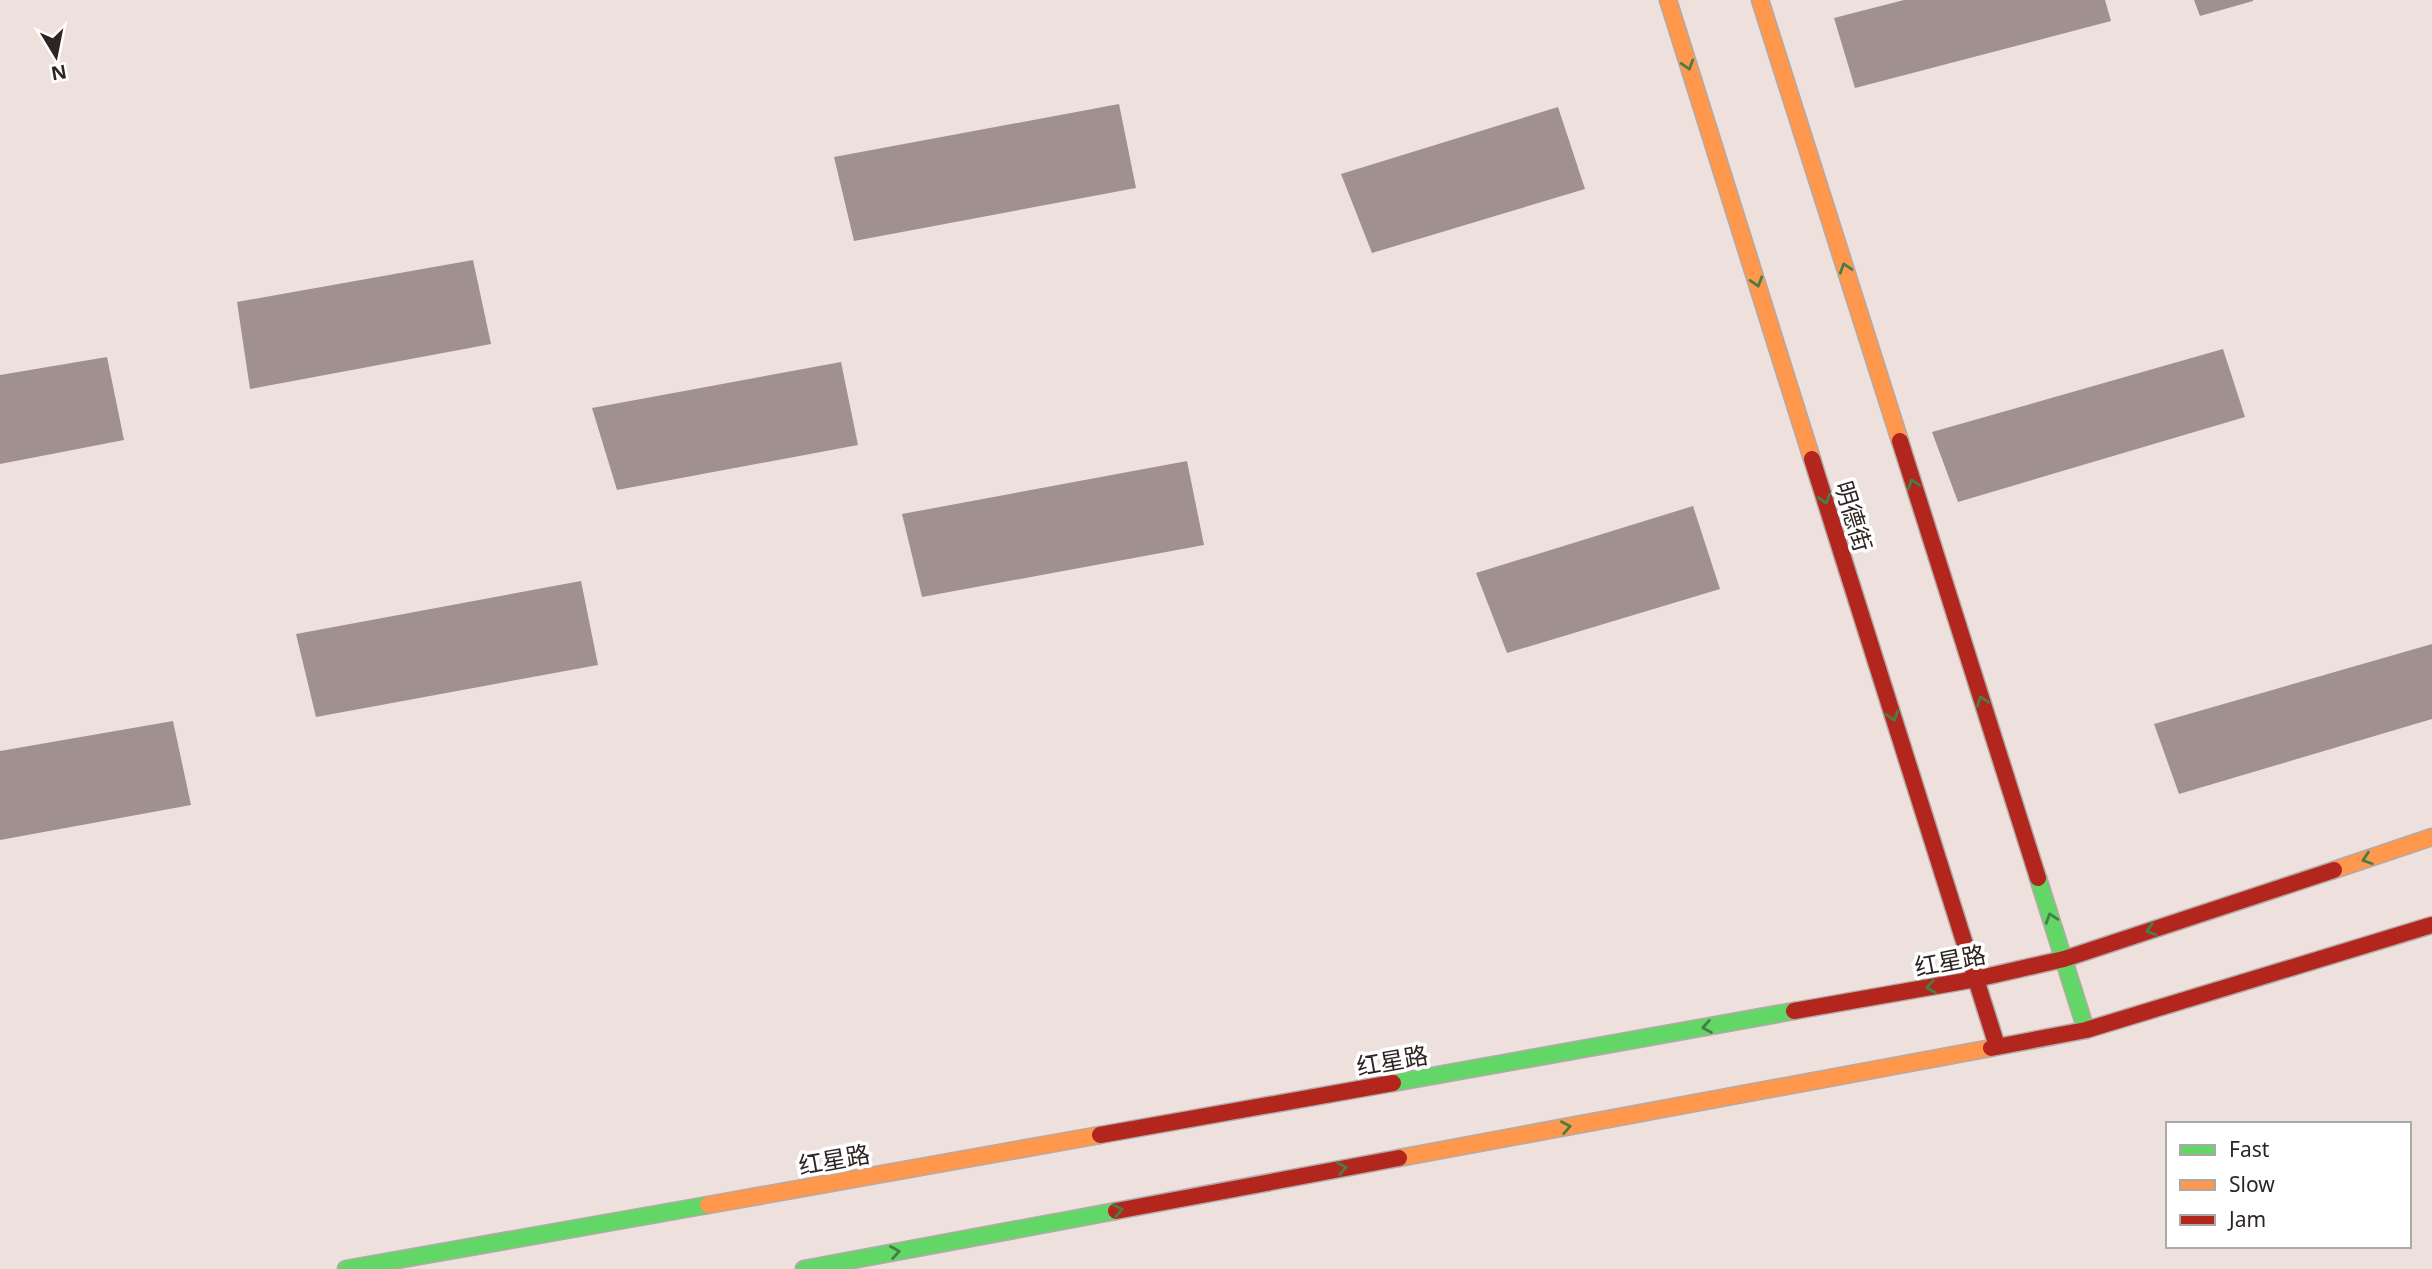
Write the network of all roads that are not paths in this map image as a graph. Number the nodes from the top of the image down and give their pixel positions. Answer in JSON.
{"nodes":[{"id":1,"x":1668,"y":0,"type":"edge"},
{"id":2,"x":1760,"y":0,"type":"edge"},
{"id":3,"x":2432,"y":837,"type":"edge"},
{"id":4,"x":2432,"y":925,"type":"edge"},
{"id":5,"x":2064,"y":959,"type":"junction"},
{"id":6,"x":1976,"y":979,"type":"junction"},
{"id":7,"x":2085,"y":1030,"type":"junction"},
{"id":8,"x":1997,"y":1046,"type":"junction"},
{"id":9,"x":346,"y":1269,"type":"edge"},
{"id":10,"x":804,"y":1269,"type":"edge"}],
"edges":[{"from":1,"to":6,"type":"street","name":"明德街","one_way":true},
{"from":5,"to":2,"type":"street","one_way":true},
{"from":3,"to":5,"type":"street","name":"红星路","one_way":true},
{"from":4,"to":7,"type":"street"},
{"from":5,"to":6,"type":"street","name":"红星路"},
{"from":5,"to":7,"type":"street"},
{"from":6,"to":8,"type":"street","name":"明德街"},
{"from":6,"to":9,"type":"street","name":"红星路","one_way":true},
{"from":7,"to":8,"type":"street"},
{"from":10,"to":8,"type":"street","one_way":true}]}
